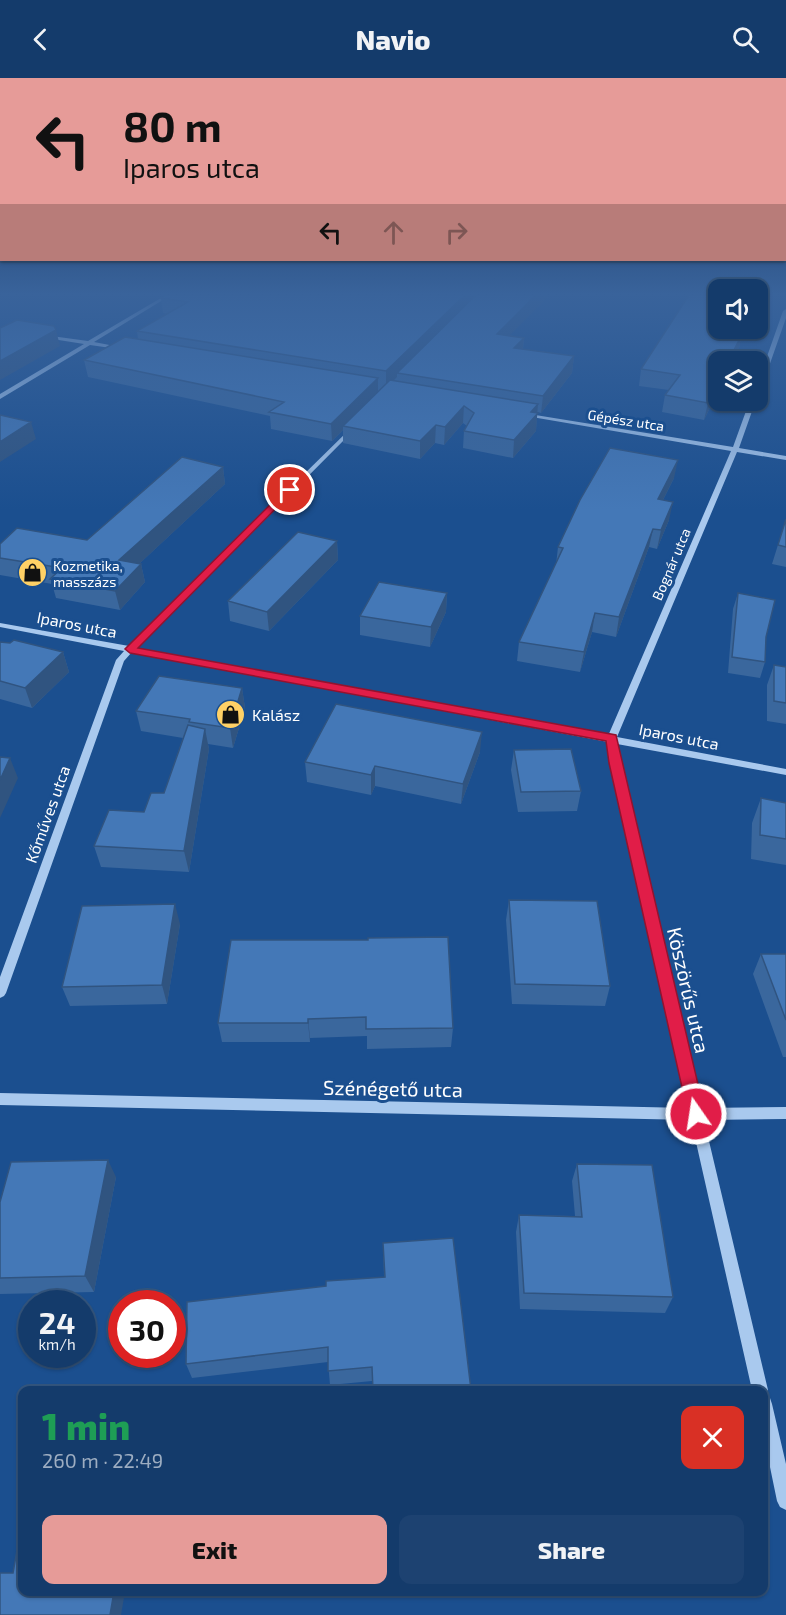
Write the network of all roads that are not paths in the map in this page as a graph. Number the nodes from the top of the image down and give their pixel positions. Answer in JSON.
{"nodes":[{"id":1,"x":51,"y":367,"type":"edge"},
{"id":2,"x":0,"y":397,"type":"edge"},
{"id":3,"x":749,"y":411,"type":"edge"},
{"id":4,"x":515,"y":414,"type":"edge"},
{"id":5,"x":355,"y":426,"type":"edge"},
{"id":6,"x":735,"y":450,"type":"junction"},
{"id":7,"x":786,"y":458,"type":"edge"},
{"id":8,"x":0,"y":625,"type":"edge"},
{"id":9,"x":130,"y":649,"type":"junction"},
{"id":10,"x":612,"y":738,"type":"junction"},
{"id":11,"x":786,"y":772,"type":"edge"},
{"id":12,"x":0,"y":993,"type":"edge"},
{"id":13,"x":0,"y":1099,"type":"edge"},
{"id":14,"x":786,"y":1113,"type":"edge"},
{"id":15,"x":696,"y":1114,"type":"junction"},
{"id":16,"x":759,"y":1386,"type":"edge"},
{"id":17,"x":768,"y":1422,"type":"edge"},
{"id":18,"x":786,"y":1501,"type":"edge"}],
"edges":[{"from":1,"to":2,"type":"street"},
{"from":3,"to":6,"type":"street","name":"Bognár utca"},
{"from":4,"to":6,"type":"street","name":"Gépész utca"},
{"from":5,"to":9,"type":"street","name":"Kőműves utca"},
{"from":6,"to":7,"type":"street","name":"Gépész utca"},
{"from":6,"to":10,"type":"street","name":"Bognár utca"},
{"from":8,"to":9,"type":"street","name":"Iparos utca"},
{"from":9,"to":10,"type":"street","name":"Iparos utca"},
{"from":9,"to":12,"type":"street","name":"Kőműves utca"},
{"from":10,"to":11,"type":"street","name":"Iparos utca"},
{"from":10,"to":15,"type":"street","name":"Köszörűs utca"},
{"from":13,"to":15,"type":"street","name":"Szénégető utca"},
{"from":14,"to":15,"type":"street","name":"Szénégető utca"},
{"from":15,"to":16,"type":"street","name":"Köszörűs utca"},
{"from":17,"to":18,"type":"street"}]}
